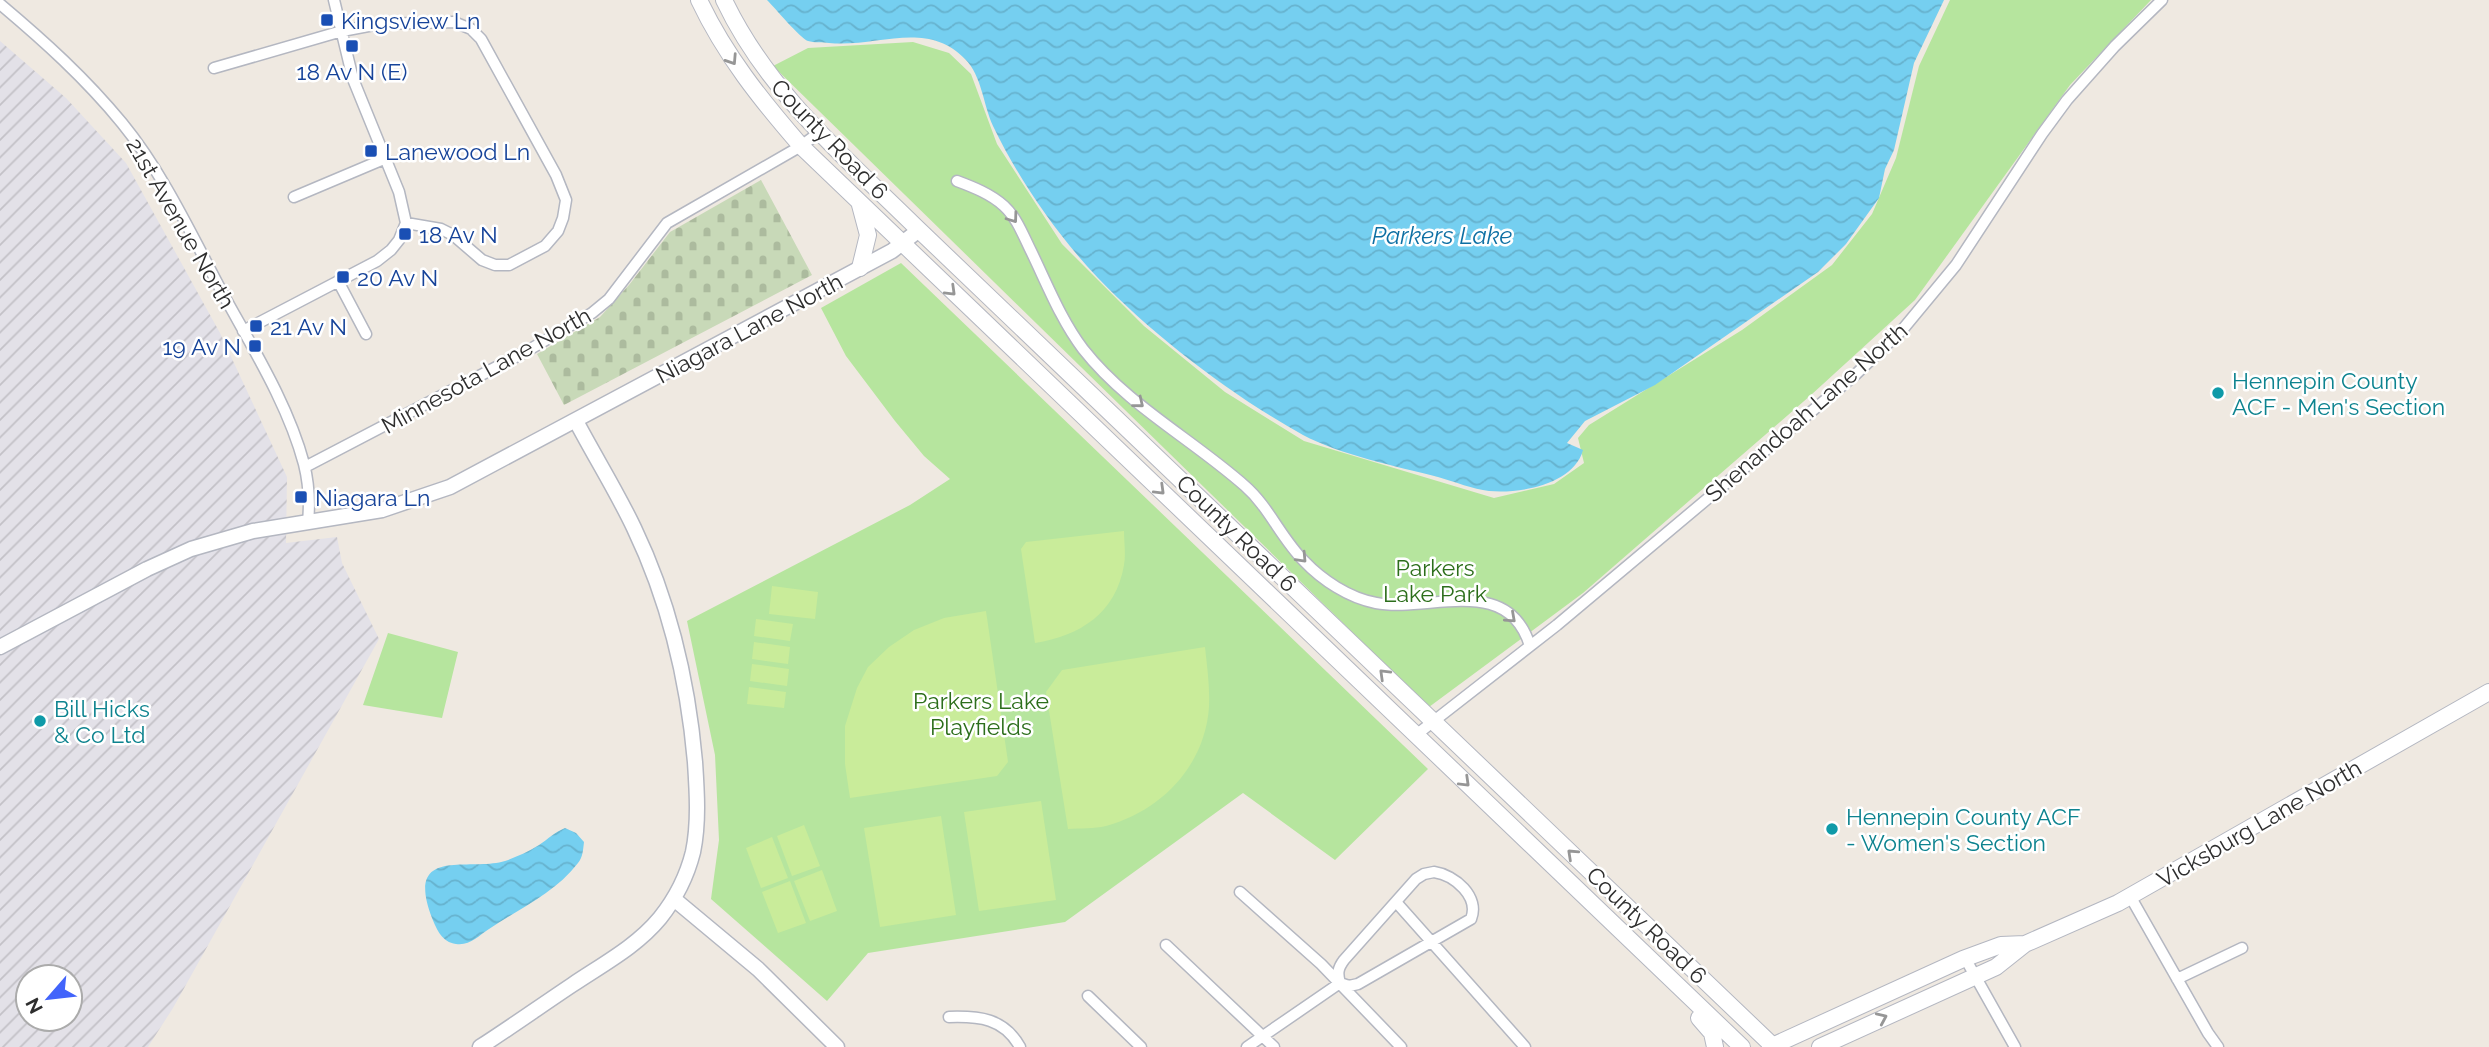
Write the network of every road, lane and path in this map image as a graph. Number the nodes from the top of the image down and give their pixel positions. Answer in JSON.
{"nodes":[{"id":1,"x":334,"y":0,"type":"edge"},
{"id":2,"x":699,"y":0,"type":"edge"},
{"id":3,"x":724,"y":0,"type":"edge"},
{"id":4,"x":2162,"y":0,"type":"edge"},
{"id":5,"x":0,"y":4,"type":"edge"},
{"id":6,"x":342,"y":31,"type":"junction"},
{"id":7,"x":214,"y":68,"type":"dead end"},
{"id":8,"x":820,"y":132,"type":"junction"},
{"id":9,"x":801,"y":146,"type":"junction"},
{"id":10,"x":384,"y":159,"type":"junction"},
{"id":11,"x":957,"y":181,"type":"dead end"},
{"id":12,"x":294,"y":197,"type":"dead end"},
{"id":13,"x":860,"y":203,"type":"junction"},
{"id":14,"x":406,"y":223,"type":"junction"},
{"id":15,"x":919,"y":230,"type":"junction"},
{"id":16,"x":902,"y":244,"type":"junction"},
{"id":17,"x":860,"y":268,"type":"junction"},
{"id":18,"x":338,"y":281,"type":"junction"},
{"id":19,"x":243,"y":331,"type":"junction"},
{"id":20,"x":366,"y":334,"type":"dead end"},
{"id":21,"x":576,"y":421,"type":"junction"},
{"id":22,"x":305,"y":467,"type":"junction"},
{"id":23,"x":308,"y":522,"type":"junction"},
{"id":24,"x":1530,"y":646,"type":"junction"},
{"id":25,"x":0,"y":648,"type":"edge"},
{"id":26,"x":2489,"y":692,"type":"edge"},
{"id":27,"x":1433,"y":721,"type":"junction"},
{"id":28,"x":1416,"y":735,"type":"junction"},
{"id":29,"x":1240,"y":892,"type":"dead end"},
{"id":30,"x":2130,"y":896,"type":"junction"},
{"id":31,"x":674,"y":899,"type":"junction"},
{"id":32,"x":1396,"y":902,"type":"junction"},
{"id":33,"x":1433,"y":942,"type":"junction"},
{"id":34,"x":1633,"y":943,"type":"junction"},
{"id":35,"x":2025,"y":944,"type":"junction"},
{"id":36,"x":1166,"y":945,"type":"dead end"},
{"id":37,"x":2242,"y":948,"type":"dead end"},
{"id":38,"x":1965,"y":958,"type":"junction"},
{"id":39,"x":1975,"y":976,"type":"junction"},
{"id":40,"x":2176,"y":979,"type":"junction"},
{"id":41,"x":1340,"y":983,"type":"junction"},
{"id":42,"x":1088,"y":996,"type":"dead end"},
{"id":43,"x":949,"y":1017,"type":"dead end"},
{"id":44,"x":1263,"y":1036,"type":"junction"},
{"id":45,"x":1841,"y":1041,"type":"edge"},
{"id":46,"x":1772,"y":1046,"type":"edge"},
{"id":47,"x":480,"y":1047,"type":"edge"},
{"id":48,"x":837,"y":1047,"type":"edge"},
{"id":49,"x":1020,"y":1047,"type":"edge"},
{"id":50,"x":1141,"y":1047,"type":"edge"},
{"id":51,"x":1247,"y":1047,"type":"edge"},
{"id":52,"x":1274,"y":1047,"type":"edge"},
{"id":53,"x":1401,"y":1047,"type":"edge"},
{"id":54,"x":1525,"y":1047,"type":"edge"},
{"id":55,"x":1715,"y":1047,"type":"edge"},
{"id":56,"x":1742,"y":1047,"type":"edge"},
{"id":57,"x":1820,"y":1047,"type":"edge"},
{"id":58,"x":2015,"y":1047,"type":"edge"},
{"id":59,"x":2218,"y":1047,"type":"edge"}],
"edges":[{"from":1,"to":6,"type":"street"},
{"from":2,"to":9,"type":"main road","name":"County Road 6","one_way":true},
{"from":3,"to":8,"type":"main road","name":"County Road 6"},
{"from":4,"to":24,"type":"street","name":"Shenandoah Lane North"},
{"from":5,"to":19,"type":"street","name":"21st Avenue North"},
{"from":6,"to":7,"type":"street"},
{"from":6,"to":10,"type":"street"},
{"from":6,"to":14,"type":"street"},
{"from":8,"to":9,"type":"street","name":"Minnesota Lane North"},
{"from":8,"to":15,"type":"main road","name":"County Road 6"},
{"from":9,"to":13,"type":"main road","name":"County Road 6"},
{"from":9,"to":22,"type":"street","name":"Minnesota Lane North"},
{"from":10,"to":12,"type":"street"},
{"from":10,"to":14,"type":"street"},
{"from":11,"to":24,"type":"street","one_way":true},
{"from":13,"to":16,"type":"main road","name":"County Road 6"},
{"from":13,"to":17,"type":"main road"},
{"from":14,"to":18,"type":"street"},
{"from":15,"to":16,"type":"street","name":"Niagara Lane North"},
{"from":27,"to":15,"type":"main road","name":"County Road 6","one_way":true},
{"from":16,"to":17,"type":"street","name":"Niagara Lane North"},
{"from":16,"to":28,"type":"main road","name":"County Road 6","one_way":true},
{"from":17,"to":21,"type":"street","name":"Niagara Lane North"},
{"from":18,"to":19,"type":"street"},
{"from":18,"to":20,"type":"street"},
{"from":19,"to":22,"type":"street","name":"21st Avenue North"},
{"from":21,"to":23,"type":"street","name":"Niagara Lane North"},
{"from":21,"to":31,"type":"street"},
{"from":22,"to":23,"type":"street","name":"21st Avenue North"},
{"from":23,"to":25,"type":"street"},
{"from":24,"to":27,"type":"street","name":"Shenandoah Lane North"},
{"from":26,"to":30,"type":"main road","name":"Vicksburg Lane North"},
{"from":27,"to":28,"type":"street","name":"Shenandoah Lane North"},
{"from":46,"to":27,"type":"main road","name":"County Road 6","one_way":true},
{"from":28,"to":34,"type":"main road","name":"County Road 6","one_way":true},
{"from":29,"to":41,"type":"street"},
{"from":30,"to":35,"type":"main road","name":"Vicksburg Lane North"},
{"from":30,"to":40,"type":"street"},
{"from":31,"to":47,"type":"street"},
{"from":31,"to":48,"type":"street"},
{"from":32,"to":33,"type":"street"},
{"from":32,"to":33,"type":"street"},
{"from":32,"to":41,"type":"street"},
{"from":33,"to":41,"type":"street"},
{"from":33,"to":54,"type":"street"},
{"from":34,"to":55,"type":"main road"},
{"from":34,"to":56,"type":"main road","name":"County Road 6"},
{"from":35,"to":38,"type":"main road","name":"Vicksburg Lane North"},
{"from":35,"to":39,"type":"main road","name":"Vicksburg Lane North"},
{"from":36,"to":44,"type":"street"},
{"from":37,"to":40,"type":"street"},
{"from":38,"to":39,"type":"street"},
{"from":38,"to":46,"type":"main road","name":"Vicksburg Lane North"},
{"from":45,"to":39,"type":"main road","name":"Vicksburg Lane North","one_way":true},
{"from":39,"to":58,"type":"street"},
{"from":40,"to":59,"type":"street"},
{"from":41,"to":44,"type":"street"},
{"from":41,"to":53,"type":"street"},
{"from":42,"to":50,"type":"street"},
{"from":43,"to":49,"type":"street"},
{"from":44,"to":51,"type":"street"},
{"from":44,"to":52,"type":"street"},
{"from":45,"to":57,"type":"main road","name":"Vicksburg Lane North"}]}
